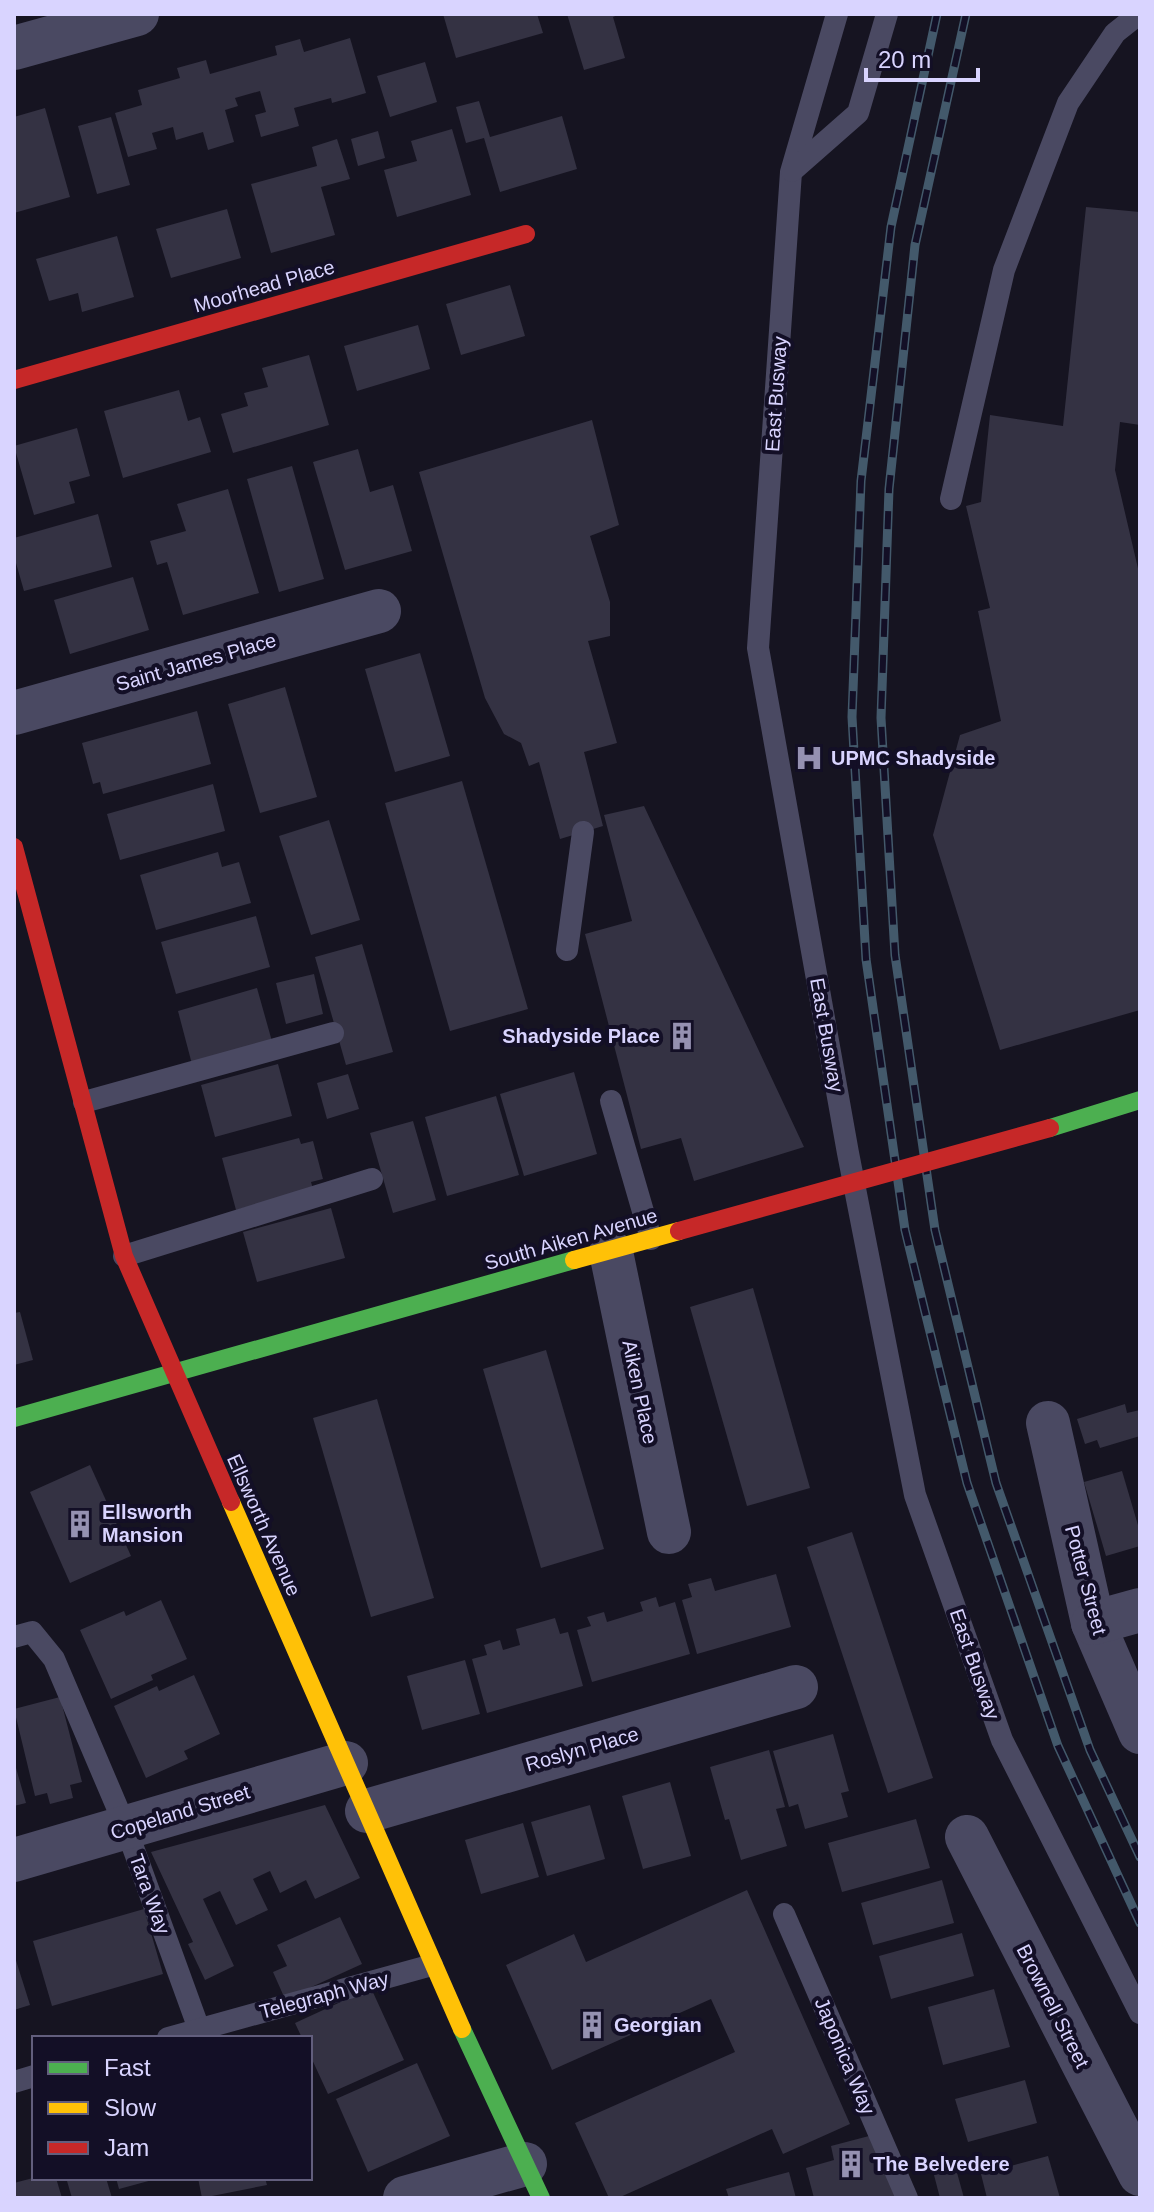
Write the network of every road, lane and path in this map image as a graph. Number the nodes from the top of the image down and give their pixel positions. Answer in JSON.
{"nodes":[{"id":1,"x":137,"y":14,"type":"edge"},
{"id":2,"x":837,"y":14,"type":"edge"},
{"id":3,"x":887,"y":14,"type":"edge"},
{"id":4,"x":1139,"y":14,"type":"edge"},
{"id":5,"x":14,"y":48,"type":"edge"},
{"id":6,"x":791,"y":172,"type":"junction"},
{"id":7,"x":526,"y":234,"type":"dead end"},
{"id":8,"x":14,"y":380,"type":"edge"},
{"id":9,"x":951,"y":499,"type":"dead end"},
{"id":10,"x":379,"y":611,"type":"dead end"},
{"id":11,"x":14,"y":713,"type":"edge"},
{"id":12,"x":583,"y":832,"type":"dead end"},
{"id":13,"x":14,"y":847,"type":"edge"},
{"id":14,"x":567,"y":950,"type":"dead end"},
{"id":15,"x":333,"y":1033,"type":"dead end"},
{"id":16,"x":1140,"y":1100,"type":"edge"},
{"id":17,"x":611,"y":1101,"type":"dead end"},
{"id":18,"x":84,"y":1102,"type":"junction"},
{"id":19,"x":372,"y":1179,"type":"dead end"},
{"id":20,"x":631,"y":1246,"type":"junction"},
{"id":21,"x":124,"y":1256,"type":"junction"},
{"id":22,"x":173,"y":1375,"type":"junction"},
{"id":23,"x":14,"y":1418,"type":"edge"},
{"id":24,"x":1048,"y":1423,"type":"dead end"},
{"id":25,"x":669,"y":1532,"type":"dead end"},
{"id":26,"x":1140,"y":1610,"type":"edge"},
{"id":27,"x":1093,"y":1623,"type":"junction"},
{"id":28,"x":23,"y":1634,"type":"edge"},
{"id":29,"x":796,"y":1687,"type":"dead end"},
{"id":30,"x":1140,"y":1732,"type":"edge"},
{"id":31,"x":346,"y":1763,"type":"junction"},
{"id":32,"x":367,"y":1811,"type":"junction"},
{"id":33,"x":126,"y":1828,"type":"junction"},
{"id":34,"x":967,"y":1837,"type":"dead end"},
{"id":35,"x":14,"y":1860,"type":"edge"},
{"id":36,"x":784,"y":1914,"type":"dead end"},
{"id":37,"x":432,"y":1965,"type":"junction"},
{"id":38,"x":1140,"y":2013,"type":"edge"},
{"id":39,"x":199,"y":2029,"type":"junction"},
{"id":40,"x":175,"y":2036,"type":"edge"},
{"id":41,"x":1140,"y":2174,"type":"edge"},
{"id":42,"x":533,"y":2181,"type":"edge"},
{"id":43,"x":405,"y":2198,"type":"edge"},
{"id":44,"x":907,"y":2198,"type":"edge"}],
"edges":[{"from":1,"to":5,"type":"street"},
{"from":2,"to":6,"type":"lane","name":"East Busway"},
{"from":3,"to":6,"type":"lane"},
{"from":4,"to":9,"type":"lane"},
{"from":6,"to":38,"type":"lane","name":"East Busway"},
{"from":7,"to":8,"type":"street","name":"Moorhead Place"},
{"from":10,"to":11,"type":"street","name":"Saint James Place"},
{"from":12,"to":14,"type":"lane"},
{"from":13,"to":18,"type":"street","name":"Ellsworth Avenue"},
{"from":15,"to":18,"type":"lane"},
{"from":16,"to":20,"type":"street","name":"South Aiken Avenue","bridge":true},
{"from":17,"to":20,"type":"lane"},
{"from":18,"to":21,"type":"street","name":"Ellsworth Avenue"},
{"from":19,"to":21,"type":"lane"},
{"from":20,"to":22,"type":"street","name":"South Aiken Avenue"},
{"from":20,"to":25,"type":"street","name":"Aiken Place"},
{"from":21,"to":22,"type":"street","name":"Ellsworth Avenue"},
{"from":22,"to":23,"type":"street","name":"South Aiken Avenue"},
{"from":22,"to":31,"type":"street","name":"Ellsworth Avenue"},
{"from":24,"to":27,"type":"street","name":"Potter Street"},
{"from":26,"to":27,"type":"street"},
{"from":27,"to":30,"type":"street","name":"Potter Street"},
{"from":28,"to":33,"type":"lane","name":"Tara Way"},
{"from":29,"to":32,"type":"street","name":"Roslyn Place"},
{"from":31,"to":32,"type":"street","name":"Ellsworth Avenue"},
{"from":31,"to":33,"type":"street","name":"Copeland Street"},
{"from":32,"to":37,"type":"street","name":"Ellsworth Avenue"},
{"from":33,"to":35,"type":"street","name":"Copeland Street"},
{"from":33,"to":39,"type":"lane","name":"Tara Way"},
{"from":34,"to":41,"type":"street","name":"Brownell Street"},
{"from":36,"to":44,"type":"lane","name":"Japonica Way"},
{"from":37,"to":39,"type":"lane","name":"Telegraph Way"},
{"from":37,"to":42,"type":"street","name":"Ellsworth Avenue"},
{"from":39,"to":40,"type":"lane","name":"Telegraph Way"},
{"from":42,"to":43,"type":"street"}]}
